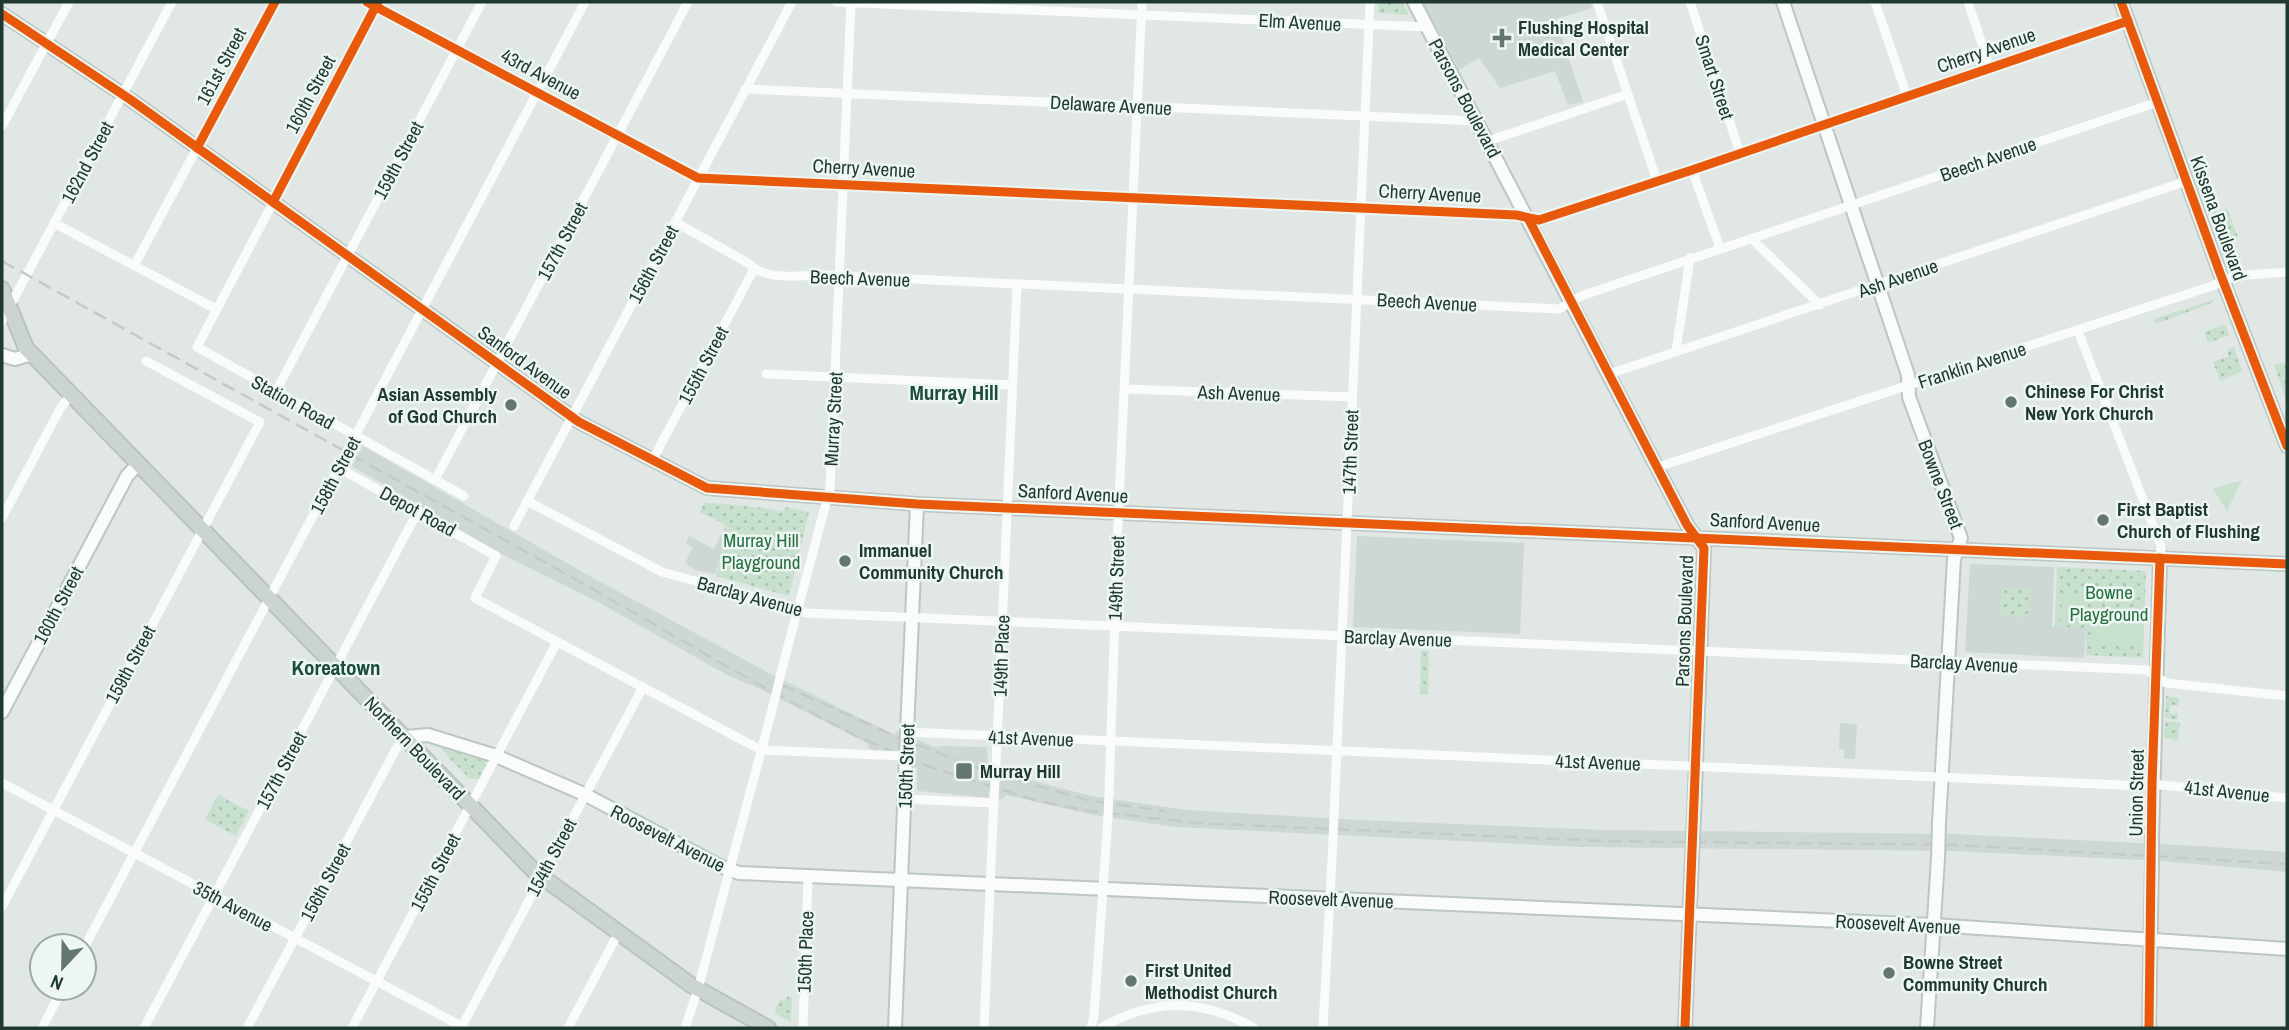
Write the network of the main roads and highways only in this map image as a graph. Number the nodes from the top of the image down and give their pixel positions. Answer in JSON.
{"nodes":[{"id":1,"x":2,"y":291,"type":"edge"},
{"id":2,"x":768,"y":1028,"type":"edge"}],
"edges":[{"from":1,"to":2,"type":"main road","name":"Northern Boulevard"}]}
